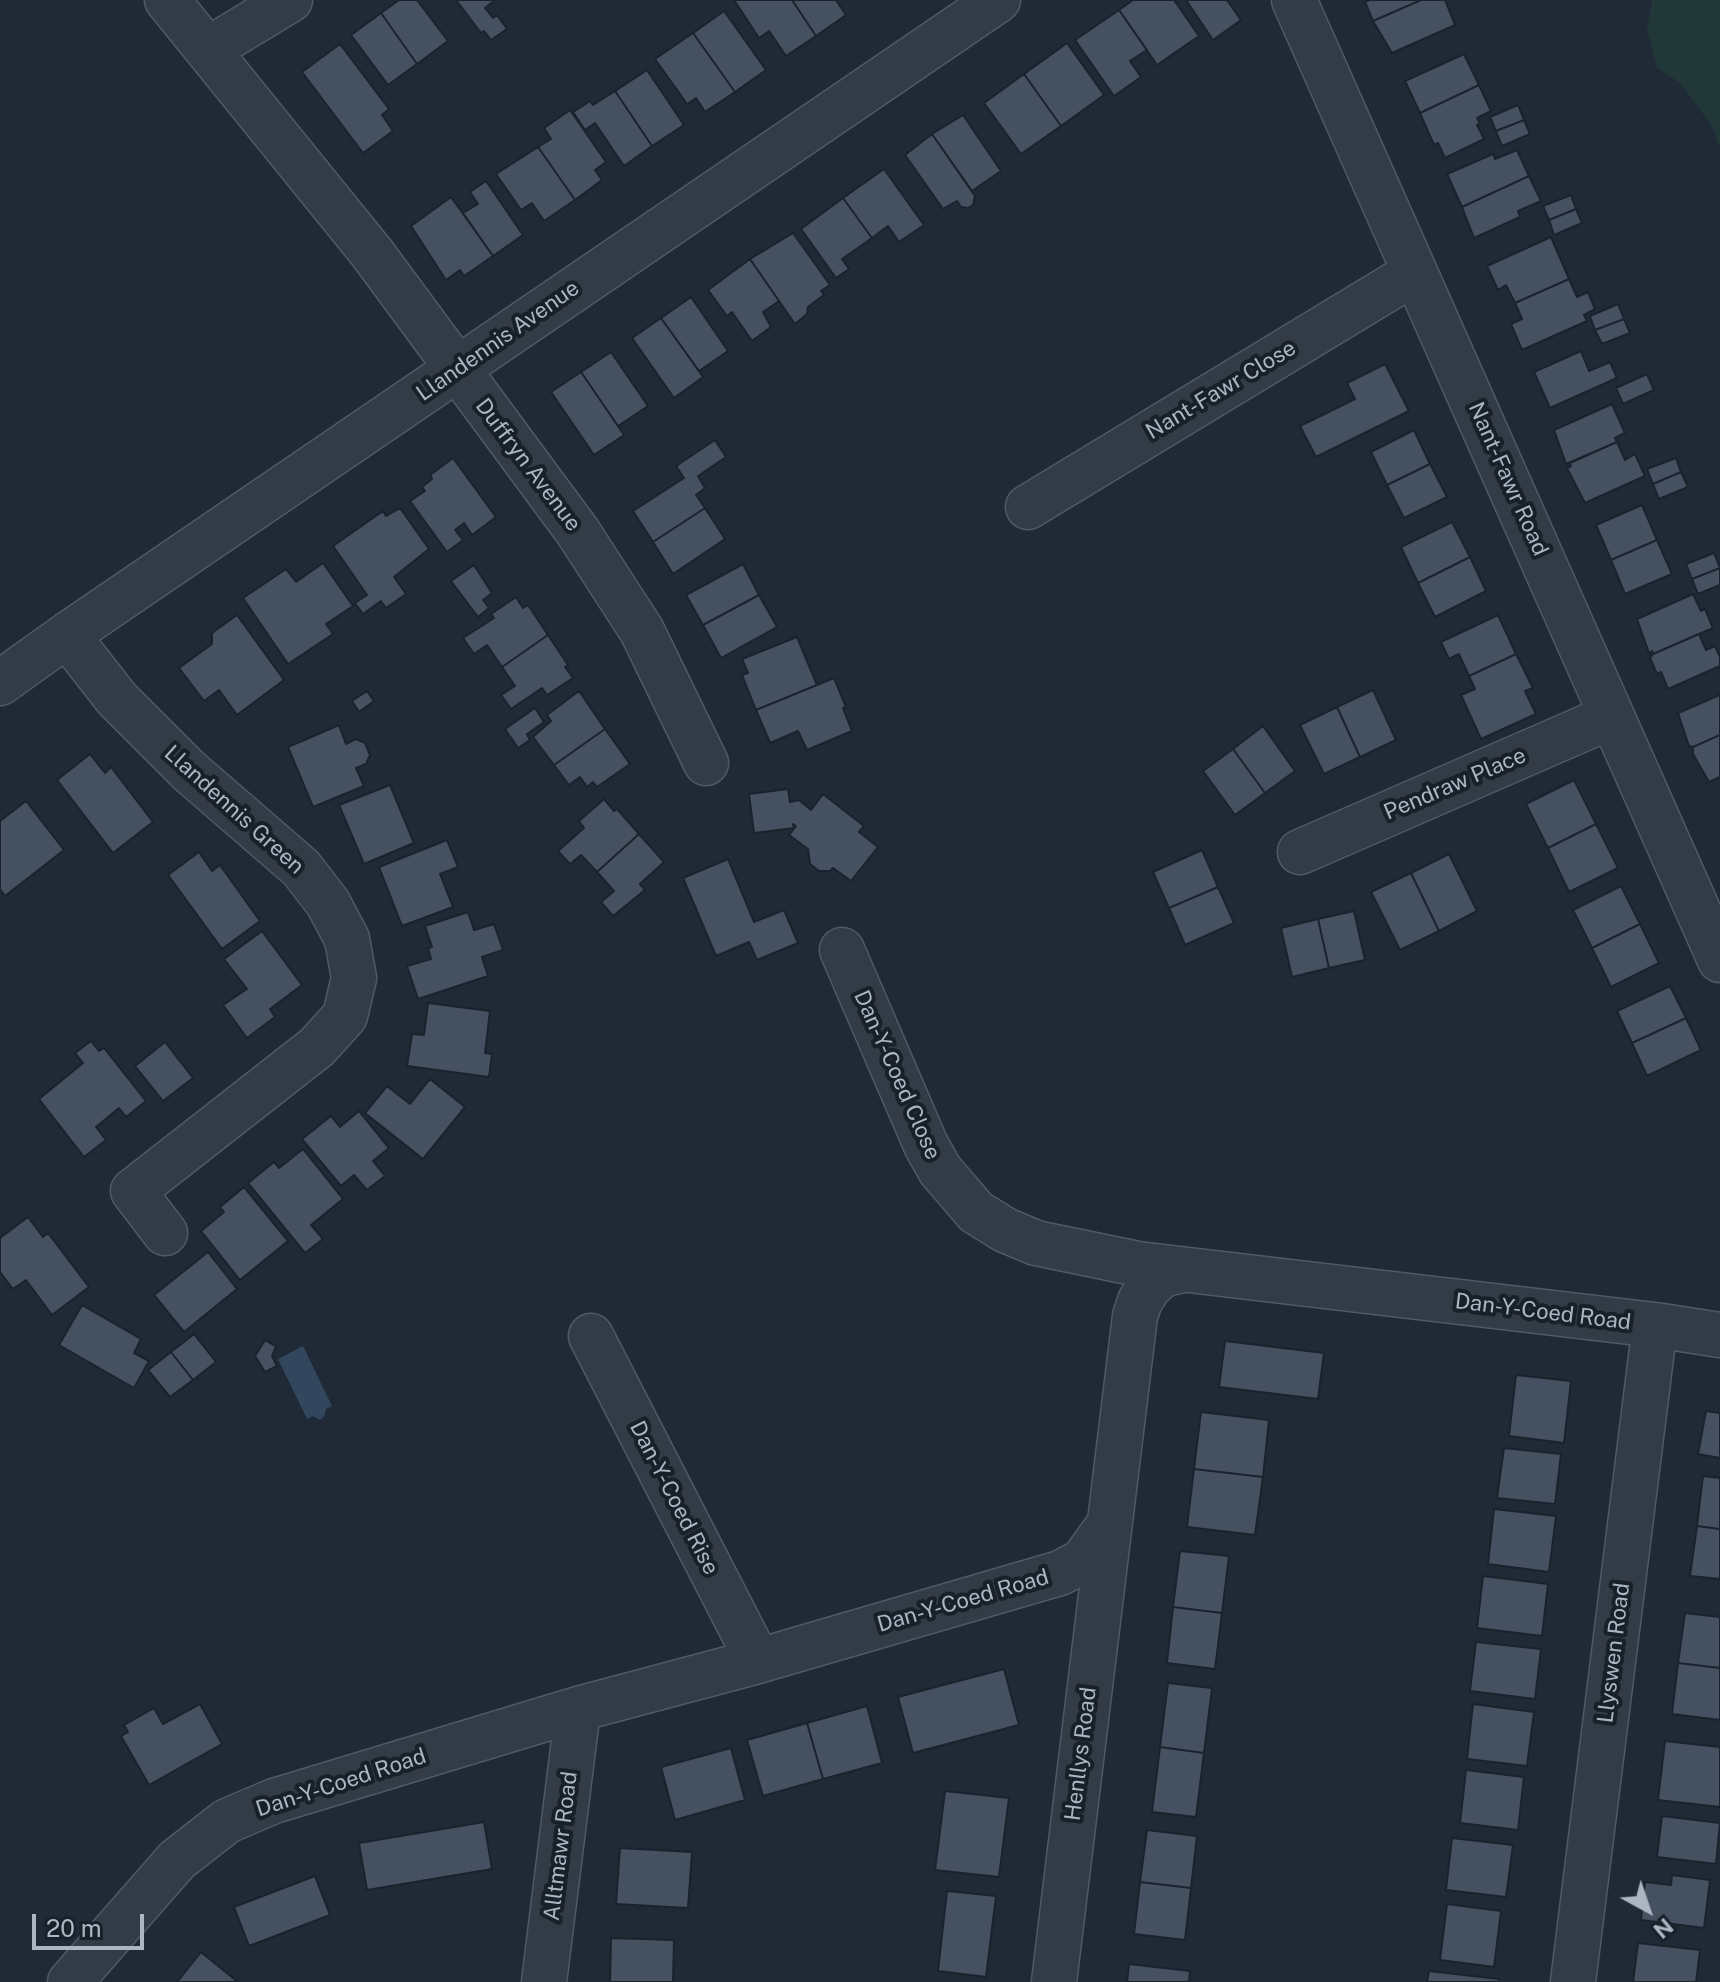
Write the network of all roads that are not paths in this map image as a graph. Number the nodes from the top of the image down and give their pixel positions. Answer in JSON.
{"nodes":[{"id":1,"x":167,"y":0,"type":"edge"},
{"id":2,"x":290,"y":0,"type":"edge"},
{"id":3,"x":998,"y":0,"type":"edge"},
{"id":4,"x":1294,"y":0,"type":"edge"},
{"id":5,"x":209,"y":49,"type":"junction"},
{"id":6,"x":1414,"y":273,"type":"junction"},
{"id":7,"x":458,"y":369,"type":"junction"},
{"id":8,"x":1028,"y":507,"type":"dead end"},
{"id":9,"x":67,"y":635,"type":"junction"},
{"id":10,"x":0,"y":683,"type":"edge"},
{"id":11,"x":1610,"y":717,"type":"junction"},
{"id":12,"x":706,"y":763,"type":"dead end"},
{"id":13,"x":1300,"y":852,"type":"dead end"},
{"id":14,"x":842,"y":950,"type":"dead end"},
{"id":15,"x":1720,"y":960,"type":"edge"},
{"id":16,"x":165,"y":1233,"type":"dead end"},
{"id":17,"x":1183,"y":1270,"type":"junction"},
{"id":18,"x":1655,"y":1325,"type":"junction"},
{"id":19,"x":1719,"y":1327,"type":"edge"},
{"id":20,"x":591,"y":1336,"type":"dead end"},
{"id":21,"x":1108,"y":1526,"type":"junction"},
{"id":22,"x":758,"y":1661,"type":"junction"},
{"id":23,"x":578,"y":1709,"type":"junction"},
{"id":24,"x":70,"y":1982,"type":"edge"},
{"id":25,"x":544,"y":1982,"type":"edge"},
{"id":26,"x":1054,"y":1982,"type":"edge"},
{"id":27,"x":1573,"y":1982,"type":"edge"}],
"edges":[{"from":1,"to":5,"type":"street","name":"Duffryn Avenue"},
{"from":2,"to":5,"type":"street"},
{"from":3,"to":7,"type":"street","name":"Llandennis Avenue"},
{"from":4,"to":6,"type":"street","name":"Nant-Fawr Road"},
{"from":5,"to":7,"type":"street","name":"Duffryn Avenue"},
{"from":6,"to":8,"type":"street","name":"Nant-Fawr Close"},
{"from":6,"to":11,"type":"street","name":"Nant-Fawr Road"},
{"from":7,"to":9,"type":"street","name":"Llandennis Avenue"},
{"from":7,"to":12,"type":"street","name":"Duffryn Avenue"},
{"from":9,"to":10,"type":"street","name":"Llandennis Avenue"},
{"from":9,"to":16,"type":"street","name":"Llandennis Green"},
{"from":11,"to":13,"type":"street","name":"Pendraw Place"},
{"from":11,"to":15,"type":"street","name":"Nant-Fawr Road"},
{"from":14,"to":17,"type":"street","name":"Dan-Y-Coed Close"},
{"from":17,"to":18,"type":"street","name":"Dan-Y-Coed Road"},
{"from":17,"to":21,"type":"street","name":"Dan-Y-Coed Road"},
{"from":18,"to":19,"type":"street","name":"Dan-Y-Coed Road"},
{"from":18,"to":27,"type":"street","name":"Llyswen Road"},
{"from":20,"to":22,"type":"street","name":"Dan-Y-Coed Rise"},
{"from":21,"to":22,"type":"street","name":"Dan-Y-Coed Road"},
{"from":21,"to":26,"type":"street","name":"Henllys Road"},
{"from":22,"to":23,"type":"street","name":"Dan-Y-Coed Road"},
{"from":23,"to":24,"type":"street","name":"Dan-Y-Coed Road"},
{"from":23,"to":25,"type":"street","name":"Alltmawr Road"}]}
